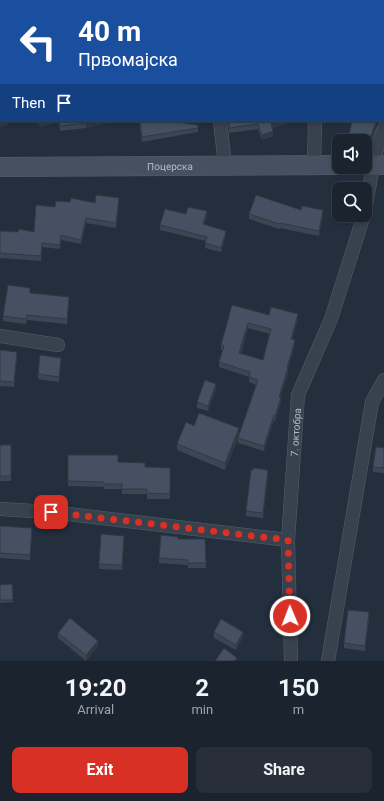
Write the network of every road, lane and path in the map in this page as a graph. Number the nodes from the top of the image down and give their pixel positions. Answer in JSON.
{"nodes":[{"id":1,"x":220,"y":122,"type":"edge"},
{"id":2,"x":315,"y":122,"type":"edge"},
{"id":3,"x":384,"y":128,"type":"edge"},
{"id":4,"x":314,"y":164,"type":"junction"},
{"id":5,"x":332,"y":164,"type":"edge"},
{"id":6,"x":225,"y":165,"type":"junction"},
{"id":7,"x":374,"y":165,"type":"edge"},
{"id":8,"x":0,"y":167,"type":"edge"},
{"id":9,"x":371,"y":182,"type":"edge"},
{"id":10,"x":362,"y":222,"type":"edge"},
{"id":11,"x":0,"y":336,"type":"edge"},
{"id":12,"x":58,"y":345,"type":"dead end"},
{"id":13,"x":384,"y":380,"type":"edge"},
{"id":14,"x":0,"y":509,"type":"edge"},
{"id":15,"x":288,"y":540,"type":"junction"},
{"id":16,"x":291,"y":661,"type":"edge"},
{"id":17,"x":328,"y":661,"type":"edge"}],
"edges":[{"from":1,"to":6,"type":"street"},
{"from":2,"to":4,"type":"street"},
{"from":3,"to":7,"type":"street"},
{"from":4,"to":5,"type":"main road","name":"Поцерска"},
{"from":4,"to":6,"type":"main road","name":"Поцерска"},
{"from":6,"to":8,"type":"main road","name":"Поцерска"},
{"from":7,"to":9,"type":"street"},
{"from":10,"to":15,"type":"street","name":"7. октобра"},
{"from":11,"to":12,"type":"street"},
{"from":13,"to":17,"type":"street"},
{"from":14,"to":15,"type":"street"},
{"from":15,"to":16,"type":"street","name":"7. октобра"}]}
